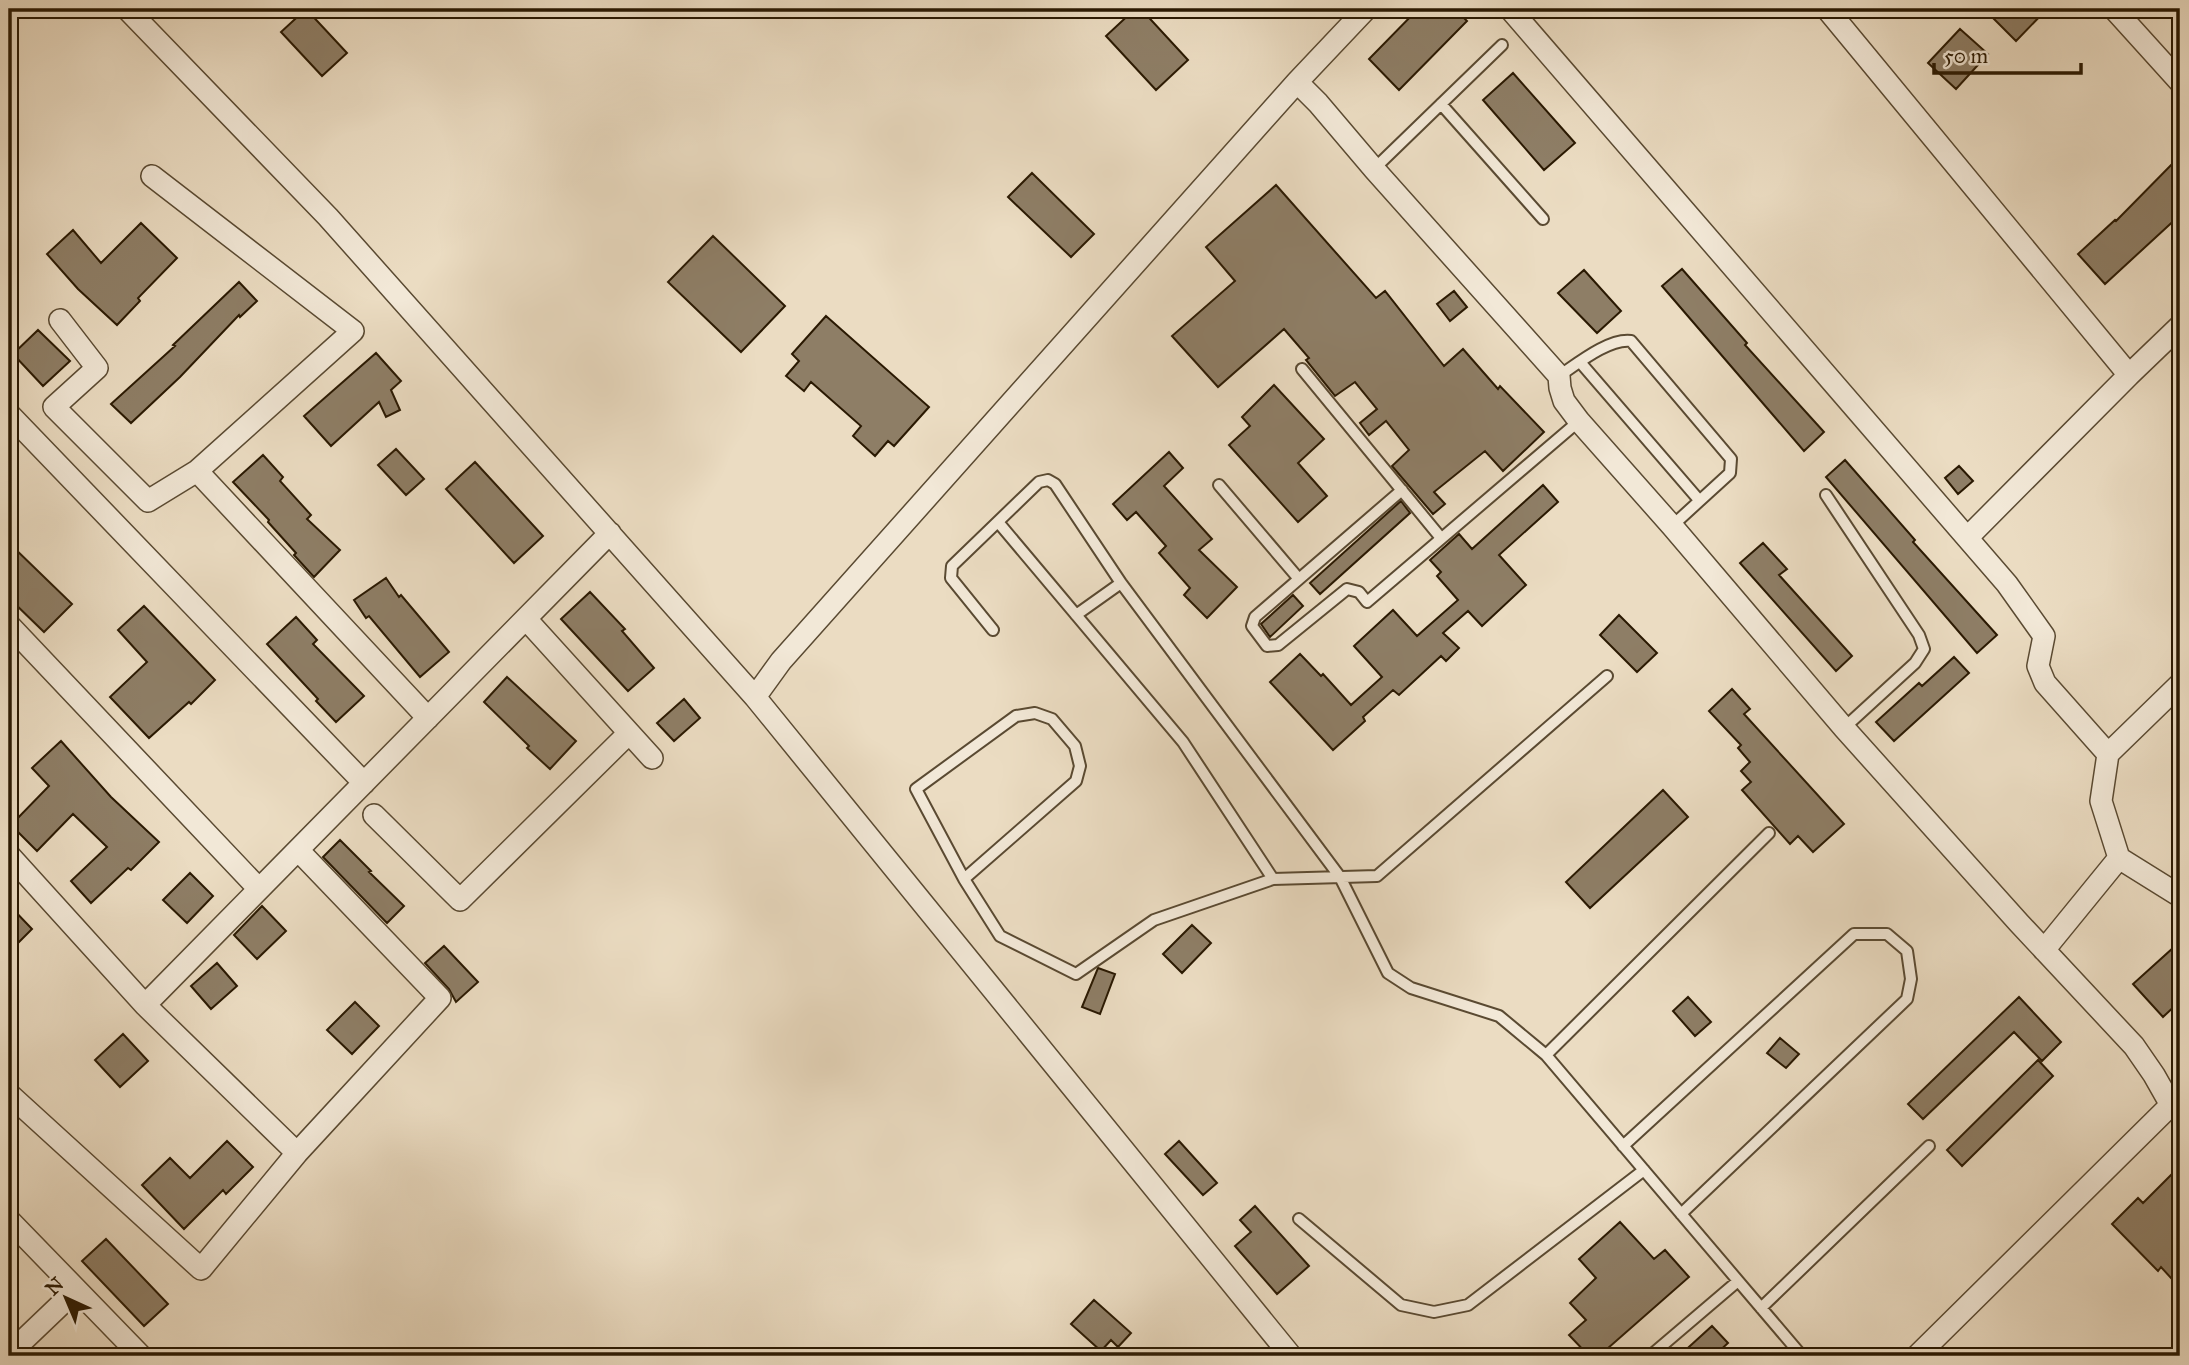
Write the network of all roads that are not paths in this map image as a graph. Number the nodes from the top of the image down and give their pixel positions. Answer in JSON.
{"nodes":[{"id":1,"x":127,"y":9,"type":"edge"},
{"id":2,"x":1366,"y":9,"type":"edge"},
{"id":3,"x":1510,"y":9,"type":"edge"},
{"id":4,"x":1827,"y":9,"type":"edge"},
{"id":5,"x":2114,"y":9,"type":"edge"},
{"id":6,"x":1502,"y":45,"type":"dead end"},
{"id":7,"x":1297,"y":82,"type":"junction"},
{"id":8,"x":2180,"y":82,"type":"edge"},
{"id":9,"x":1441,"y":104,"type":"junction"},
{"id":10,"x":1374,"y":169,"type":"junction"},
{"id":11,"x":152,"y":176,"type":"dead end"},
{"id":12,"x":1544,"y":219,"type":"dead end"},
{"id":13,"x":60,"y":320,"type":"dead end"},
{"id":14,"x":2180,"y":326,"type":"edge"},
{"id":15,"x":1580,"y":362,"type":"junction"},
{"id":16,"x":1302,"y":369,"type":"dead end"},
{"id":17,"x":2129,"y":375,"type":"junction"},
{"id":18,"x":1559,"y":376,"type":"junction"},
{"id":19,"x":9,"y":414,"type":"edge"},
{"id":20,"x":1579,"y":421,"type":"junction"},
{"id":21,"x":197,"y":471,"type":"junction"},
{"id":22,"x":1219,"y":485,"type":"dead end"},
{"id":23,"x":1402,"y":490,"type":"junction"},
{"id":24,"x":1826,"y":495,"type":"dead end"},
{"id":25,"x":1699,"y":500,"type":"junction"},
{"id":26,"x":998,"y":522,"type":"junction"},
{"id":27,"x":1671,"y":526,"type":"junction"},
{"id":28,"x":610,"y":534,"type":"junction"},
{"id":29,"x":1968,"y":537,"type":"junction"},
{"id":30,"x":1441,"y":538,"type":"junction"},
{"id":31,"x":1299,"y":579,"type":"junction"},
{"id":32,"x":1121,"y":583,"type":"junction"},
{"id":33,"x":1076,"y":615,"type":"junction"},
{"id":34,"x":526,"y":619,"type":"junction"},
{"id":35,"x":9,"y":625,"type":"edge"},
{"id":36,"x":993,"y":630,"type":"dead end"},
{"id":37,"x":1606,"y":676,"type":"dead end"},
{"id":38,"x":2180,"y":684,"type":"edge"},
{"id":39,"x":755,"y":697,"type":"junction"},
{"id":40,"x":428,"y":718,"type":"junction"},
{"id":41,"x":1844,"y":728,"type":"junction"},
{"id":42,"x":629,"y":733,"type":"junction"},
{"id":43,"x":2108,"y":754,"type":"junction"},
{"id":44,"x":652,"y":758,"type":"dead end"},
{"id":45,"x":363,"y":783,"type":"junction"},
{"id":46,"x":374,"y":815,"type":"dead end"},
{"id":47,"x":1769,"y":833,"type":"dead end"},
{"id":48,"x":298,"y":850,"type":"junction"},
{"id":49,"x":9,"y":855,"type":"edge"},
{"id":50,"x":2119,"y":858,"type":"junction"},
{"id":51,"x":1340,"y":877,"type":"junction"},
{"id":52,"x":964,"y":879,"type":"junction"},
{"id":53,"x":1273,"y":879,"type":"junction"},
{"id":54,"x":259,"y":889,"type":"junction"},
{"id":55,"x":2180,"y":896,"type":"edge"},
{"id":56,"x":2044,"y":950,"type":"junction"},
{"id":57,"x":145,"y":1006,"type":"junction"},
{"id":58,"x":1546,"y":1055,"type":"junction"},
{"id":59,"x":9,"y":1094,"type":"edge"},
{"id":60,"x":2176,"y":1100,"type":"edge"},
{"id":61,"x":1623,"y":1146,"type":"junction"},
{"id":62,"x":1929,"y":1146,"type":"dead end"},
{"id":63,"x":297,"y":1153,"type":"junction"},
{"id":64,"x":1644,"y":1170,"type":"junction"},
{"id":65,"x":1681,"y":1214,"type":"junction"},
{"id":66,"x":1299,"y":1219,"type":"dead end"},
{"id":67,"x":9,"y":1220,"type":"edge"},
{"id":68,"x":1738,"y":1281,"type":"junction"},
{"id":69,"x":76,"y":1290,"type":"junction"},
{"id":70,"x":1761,"y":1308,"type":"junction"},
{"id":71,"x":9,"y":1354,"type":"edge"},
{"id":72,"x":141,"y":1356,"type":"edge"},
{"id":73,"x":1291,"y":1356,"type":"edge"},
{"id":74,"x":1650,"y":1356,"type":"edge"},
{"id":75,"x":1802,"y":1356,"type":"edge"},
{"id":76,"x":1917,"y":1356,"type":"edge"}],
"edges":[{"from":1,"to":28,"type":"street"},
{"from":2,"to":7,"type":"street"},
{"from":3,"to":29,"type":"street"},
{"from":4,"to":17,"type":"street"},
{"from":5,"to":8,"type":"street"},
{"from":6,"to":9,"type":"lane"},
{"from":7,"to":10,"type":"street"},
{"from":7,"to":39,"type":"street"},
{"from":9,"to":10,"type":"lane"},
{"from":9,"to":12,"type":"lane"},
{"from":10,"to":18,"type":"street"},
{"from":11,"to":21,"type":"street"},
{"from":13,"to":21,"type":"street"},
{"from":14,"to":17,"type":"street"},
{"from":15,"to":18,"type":"lane"},
{"from":15,"to":25,"type":"lane"},
{"from":15,"to":25,"type":"lane"},
{"from":16,"to":23,"type":"lane"},
{"from":17,"to":29,"type":"street"},
{"from":18,"to":20,"type":"street"},
{"from":19,"to":45,"type":"street"},
{"from":20,"to":27,"type":"street"},
{"from":20,"to":30,"type":"lane"},
{"from":21,"to":40,"type":"street"},
{"from":22,"to":31,"type":"lane"},
{"from":23,"to":30,"type":"lane"},
{"from":23,"to":31,"type":"lane"},
{"from":24,"to":41,"type":"lane"},
{"from":25,"to":27,"type":"lane"},
{"from":26,"to":32,"type":"lane"},
{"from":26,"to":33,"type":"lane"},
{"from":26,"to":36,"type":"lane"},
{"from":27,"to":41,"type":"street"},
{"from":28,"to":34,"type":"street"},
{"from":28,"to":39,"type":"street"},
{"from":29,"to":43,"type":"street"},
{"from":30,"to":31,"type":"lane"},
{"from":32,"to":33,"type":"lane"},
{"from":32,"to":51,"type":"lane"},
{"from":33,"to":53,"type":"lane"},
{"from":34,"to":40,"type":"street"},
{"from":34,"to":42,"type":"street"},
{"from":35,"to":54,"type":"street"},
{"from":37,"to":51,"type":"lane"},
{"from":38,"to":43,"type":"street"},
{"from":39,"to":73,"type":"street"},
{"from":40,"to":45,"type":"street"},
{"from":41,"to":56,"type":"street"},
{"from":42,"to":44,"type":"street"},
{"from":42,"to":46,"type":"street"},
{"from":43,"to":50,"type":"street"},
{"from":45,"to":48,"type":"street"},
{"from":47,"to":58,"type":"lane"},
{"from":48,"to":54,"type":"street"},
{"from":48,"to":63,"type":"street"},
{"from":49,"to":57,"type":"street"},
{"from":50,"to":55,"type":"street"},
{"from":50,"to":56,"type":"street"},
{"from":51,"to":53,"type":"lane"},
{"from":51,"to":58,"type":"lane"},
{"from":52,"to":52,"type":"lane"},
{"from":52,"to":53,"type":"lane"},
{"from":54,"to":57,"type":"street"},
{"from":56,"to":60,"type":"street"},
{"from":57,"to":63,"type":"street"},
{"from":58,"to":61,"type":"lane"},
{"from":59,"to":63,"type":"street"},
{"from":60,"to":76,"type":"street"},
{"from":61,"to":64,"type":"lane"},
{"from":61,"to":65,"type":"lane"},
{"from":62,"to":70,"type":"lane"},
{"from":64,"to":65,"type":"lane"},
{"from":64,"to":66,"type":"lane"},
{"from":65,"to":68,"type":"lane"},
{"from":67,"to":69,"type":"street"},
{"from":68,"to":70,"type":"lane"},
{"from":68,"to":74,"type":"lane"},
{"from":69,"to":71,"type":"street"},
{"from":69,"to":72,"type":"street"},
{"from":70,"to":75,"type":"lane"}]}
